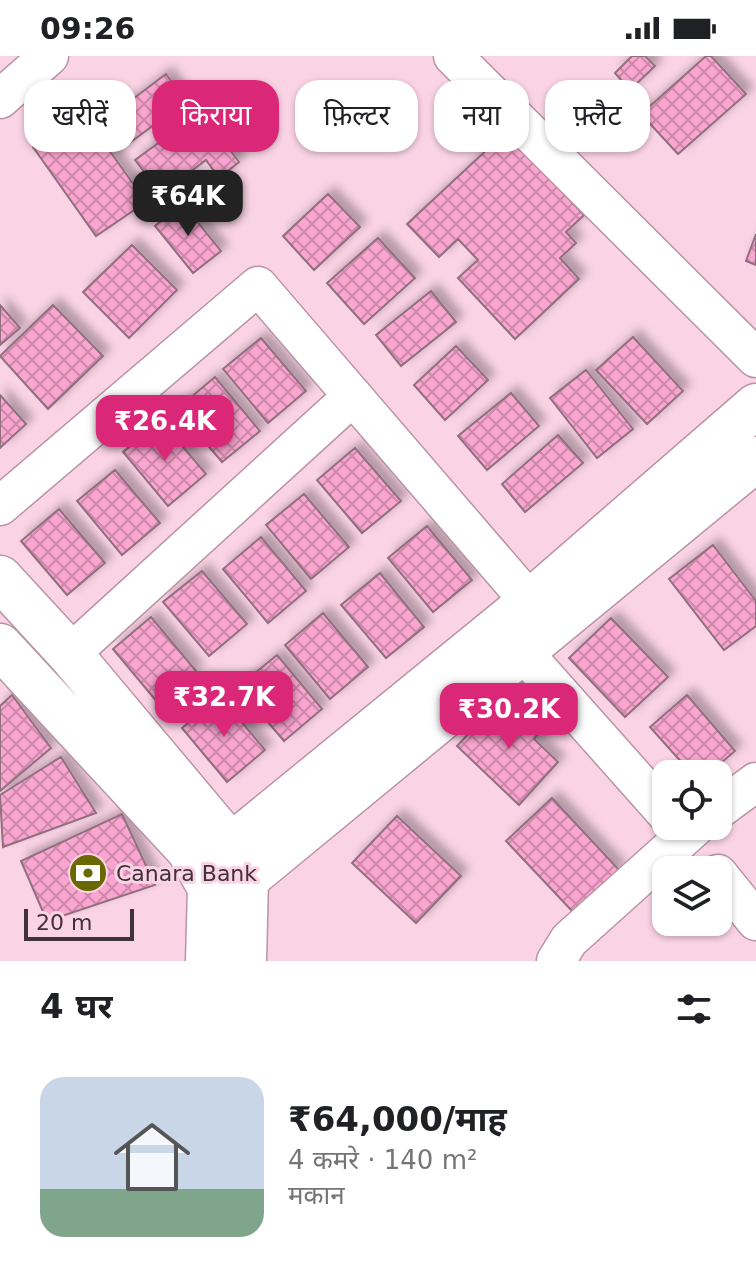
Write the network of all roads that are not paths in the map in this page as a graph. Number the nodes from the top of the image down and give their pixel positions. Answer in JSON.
{"nodes":[{"id":1,"x":49,"y":56,"type":"edge"},
{"id":2,"x":453,"y":56,"type":"edge"},
{"id":3,"x":0,"y":99,"type":"edge"},
{"id":4,"x":756,"y":358,"type":"edge"},
{"id":5,"x":353,"y":396,"type":"junction"},
{"id":6,"x":756,"y":406,"type":"edge"},
{"id":7,"x":756,"y":459,"type":"edge"},
{"id":8,"x":0,"y":506,"type":"edge"},
{"id":9,"x":0,"y":578,"type":"edge"},
{"id":10,"x":530,"y":602,"type":"junction"},
{"id":11,"x":509,"y":639,"type":"junction"},
{"id":12,"x":0,"y":646,"type":"edge"},
{"id":13,"x":70,"y":654,"type":"junction"},
{"id":14,"x":756,"y":782,"type":"edge"},
{"id":15,"x":652,"y":794,"type":"edge"},
{"id":16,"x":732,"y":800,"type":"edge"},
{"id":17,"x":666,"y":840,"type":"edge"},
{"id":18,"x":225,"y":864,"type":"junction"},
{"id":19,"x":732,"y":892,"type":"edge"},
{"id":20,"x":756,"y":921,"type":"edge"},
{"id":21,"x":208,"y":961,"type":"edge"},
{"id":22,"x":244,"y":961,"type":"edge"},
{"id":23,"x":556,"y":961,"type":"edge"}],
"edges":[{"from":1,"to":3,"type":"street"},
{"from":2,"to":4,"type":"street"},
{"from":5,"to":8,"type":"street"},
{"from":5,"to":10,"type":"street"},
{"from":5,"to":13,"type":"street"},
{"from":6,"to":10,"type":"street"},
{"from":7,"to":11,"type":"street"},
{"from":9,"to":13,"type":"street"},
{"from":10,"to":11,"type":"street"},
{"from":11,"to":15,"type":"street"},
{"from":11,"to":18,"type":"street"},
{"from":12,"to":18,"type":"street"},
{"from":13,"to":18,"type":"street"},
{"from":14,"to":16,"type":"street"},
{"from":17,"to":23,"type":"street"},
{"from":18,"to":21,"type":"street"},
{"from":18,"to":22,"type":"street"},
{"from":19,"to":20,"type":"street"}]}
